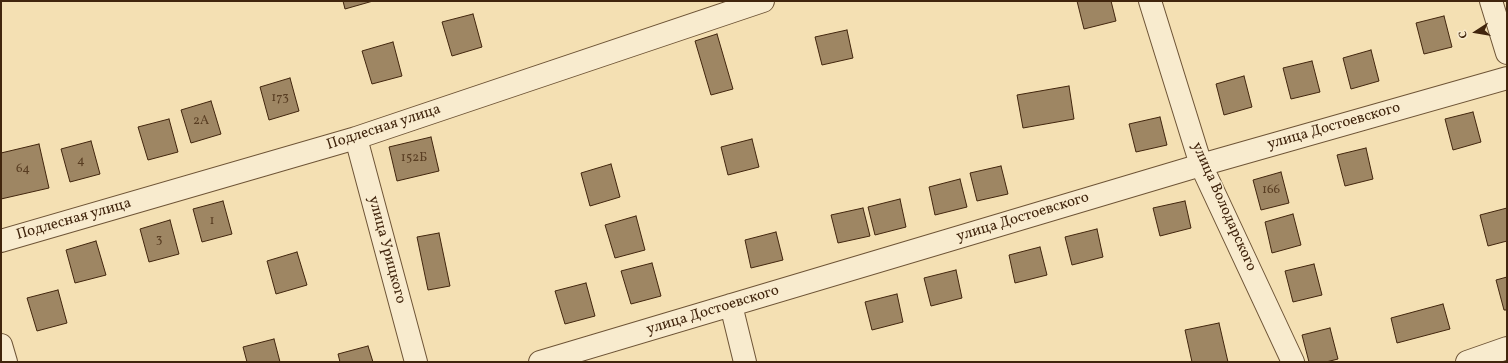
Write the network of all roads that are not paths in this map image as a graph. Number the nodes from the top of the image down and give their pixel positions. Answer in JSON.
{"nodes":[{"id":1,"x":763,"y":1,"type":"edge"},
{"id":2,"x":1150,"y":1,"type":"edge"},
{"id":3,"x":1491,"y":1,"type":"edge"},
{"id":4,"x":1507,"y":53,"type":"edge"},
{"id":5,"x":1507,"y":78,"type":"edge"},
{"id":6,"x":356,"y":138,"type":"junction"},
{"id":7,"x":1201,"y":165,"type":"junction"},
{"id":8,"x":1,"y":241,"type":"edge"},
{"id":9,"x":731,"y":305,"type":"junction"},
{"id":10,"x":1,"y":345,"type":"edge"},
{"id":11,"x":1507,"y":348,"type":"edge"},
{"id":12,"x":6,"y":362,"type":"edge"},
{"id":13,"x":416,"y":362,"type":"edge"},
{"id":14,"x":540,"y":362,"type":"edge"},
{"id":15,"x":745,"y":362,"type":"edge"},
{"id":16,"x":1293,"y":362,"type":"edge"},
{"id":17,"x":1467,"y":362,"type":"edge"}],
"edges":[{"from":1,"to":6,"type":"street","name":"Подлесная улица"},
{"from":2,"to":7,"type":"street","name":"улица Володарского"},
{"from":3,"to":4,"type":"street"},
{"from":5,"to":7,"type":"street","name":"улица Достоевского"},
{"from":6,"to":8,"type":"street","name":"Подлесная улица"},
{"from":6,"to":13,"type":"street","name":"улица Урицкого"},
{"from":7,"to":9,"type":"street","name":"улица Достоевского"},
{"from":7,"to":16,"type":"street","name":"улица Володарского"},
{"from":9,"to":14,"type":"street","name":"улица Достоевского"},
{"from":9,"to":15,"type":"street"},
{"from":10,"to":12,"type":"street"},
{"from":11,"to":17,"type":"street"}]}
